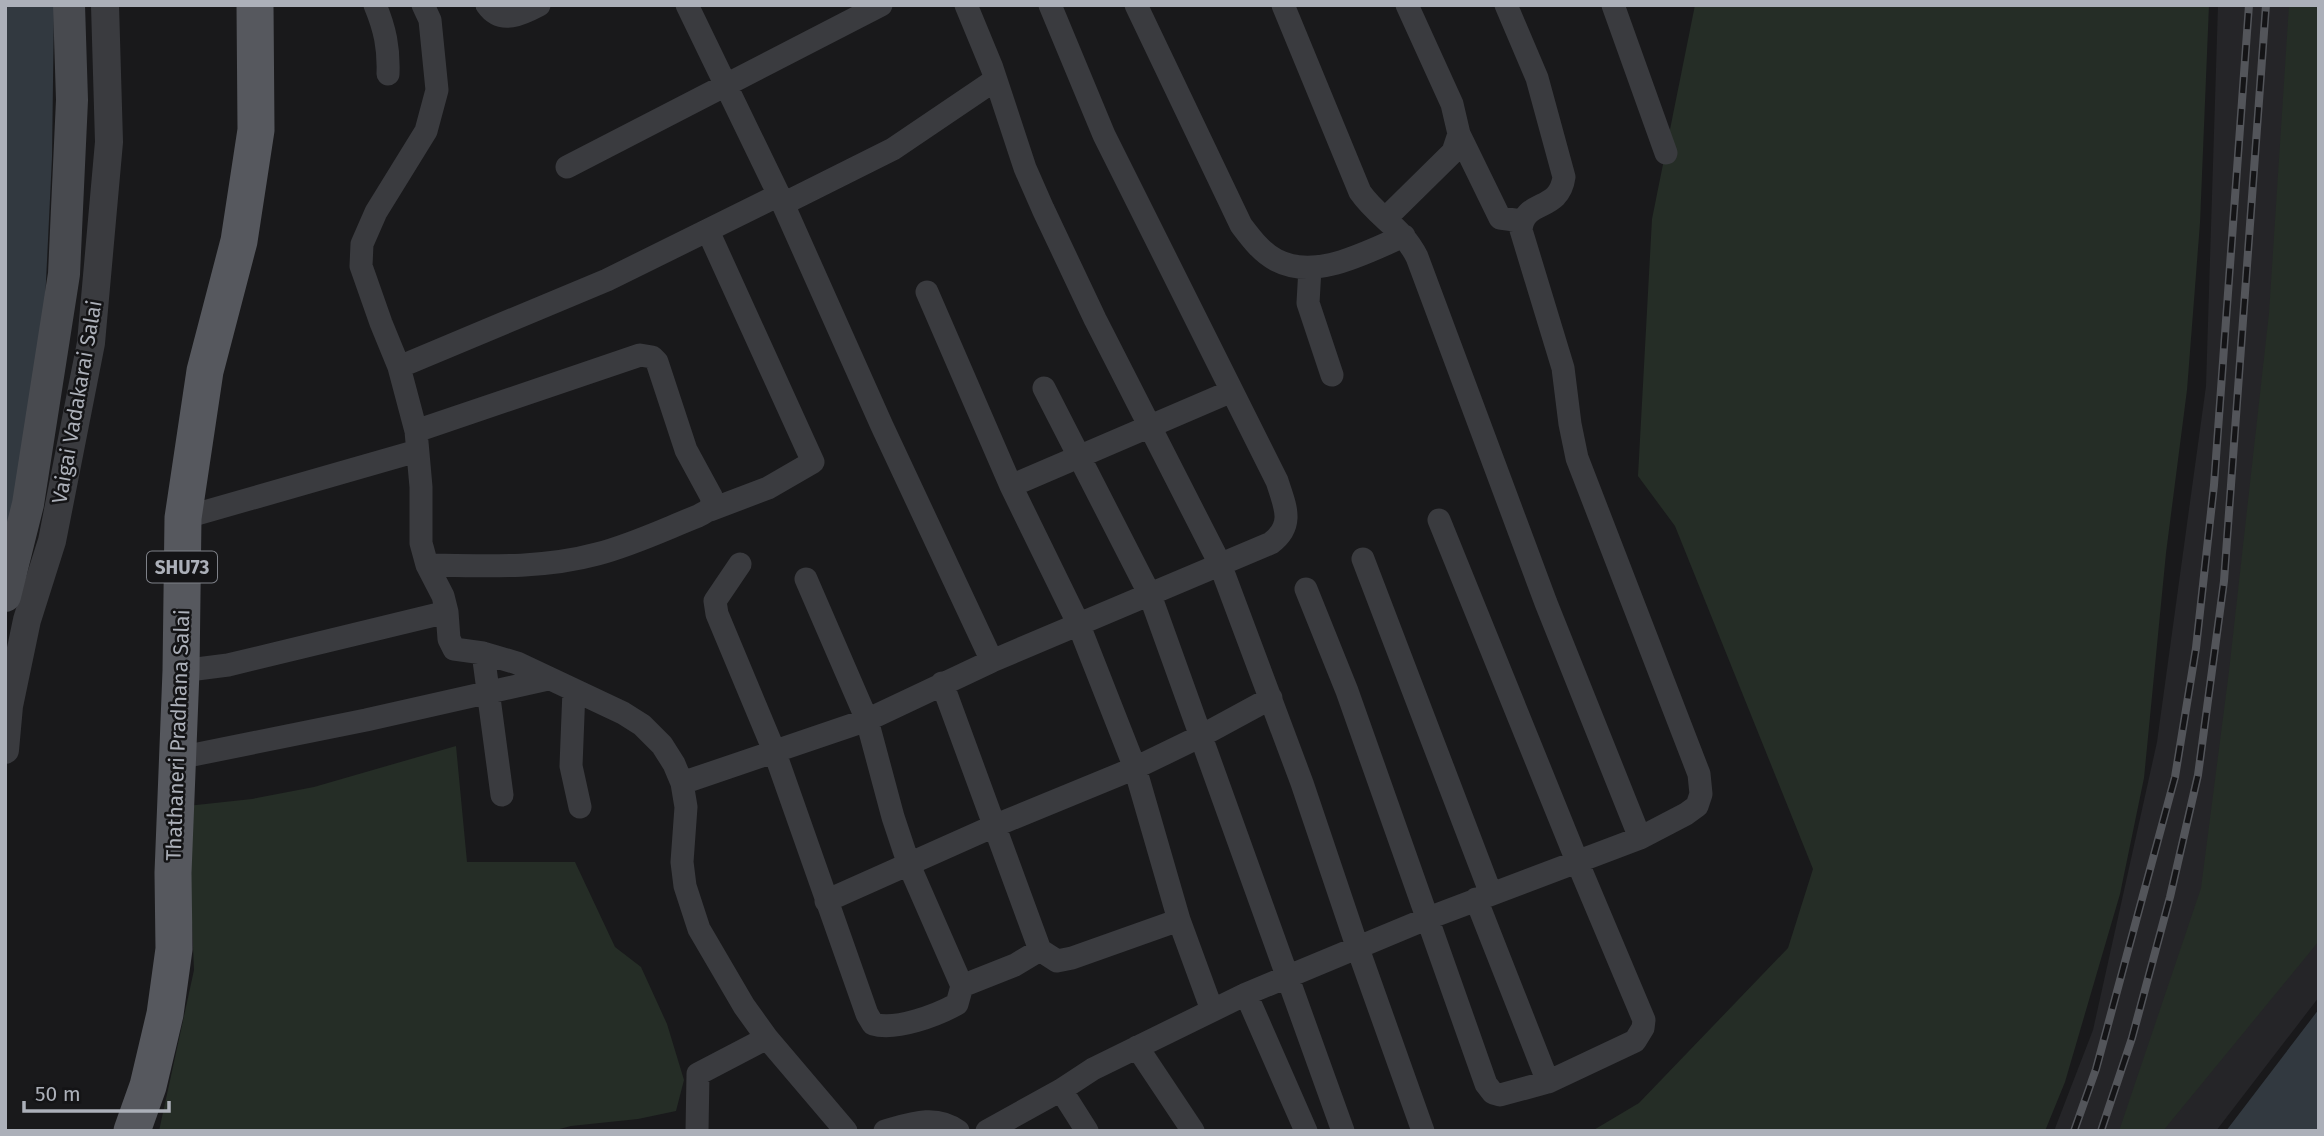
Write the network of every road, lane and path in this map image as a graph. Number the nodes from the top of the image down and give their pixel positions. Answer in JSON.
{"nodes":[{"id":1,"x":69,"y":5,"type":"edge"},
{"id":2,"x":105,"y":5,"type":"edge"},
{"id":3,"x":255,"y":5,"type":"edge"},
{"id":4,"x":375,"y":5,"type":"edge"},
{"id":5,"x":423,"y":5,"type":"edge"},
{"id":6,"x":487,"y":5,"type":"edge"},
{"id":7,"x":539,"y":5,"type":"edge"},
{"id":8,"x":687,"y":5,"type":"edge"},
{"id":9,"x":881,"y":5,"type":"edge"},
{"id":10,"x":966,"y":5,"type":"edge"},
{"id":11,"x":1050,"y":5,"type":"edge"},
{"id":12,"x":1136,"y":5,"type":"edge"},
{"id":13,"x":1283,"y":5,"type":"edge"},
{"id":14,"x":1407,"y":5,"type":"edge"},
{"id":15,"x":1506,"y":5,"type":"edge"},
{"id":16,"x":1613,"y":5,"type":"edge"},
{"id":17,"x":388,"y":74,"type":"dead end"},
{"id":18,"x":995,"y":80,"type":"junction"},
{"id":19,"x":725,"y":85,"type":"junction"},
{"id":20,"x":1459,"y":135,"type":"junction"},
{"id":21,"x":1666,"y":153,"type":"dead end"},
{"id":22,"x":567,"y":167,"type":"dead end"},
{"id":23,"x":781,"y":200,"type":"junction"},
{"id":24,"x":1385,"y":219,"type":"junction"},
{"id":25,"x":1522,"y":221,"type":"junction"},
{"id":26,"x":708,"y":231,"type":"junction"},
{"id":27,"x":1404,"y":236,"type":"junction"},
{"id":28,"x":1310,"y":268,"type":"junction"},
{"id":29,"x":927,"y":292,"type":"dead end"},
{"id":30,"x":399,"y":367,"type":"junction"},
{"id":31,"x":1332,"y":375,"type":"dead end"},
{"id":32,"x":1044,"y":388,"type":"dead end"},
{"id":33,"x":1232,"y":391,"type":"junction"},
{"id":34,"x":1150,"y":426,"type":"junction"},
{"id":35,"x":416,"y":441,"type":"junction"},
{"id":36,"x":1080,"y":456,"type":"junction"},
{"id":37,"x":1011,"y":486,"type":"junction"},
{"id":38,"x":710,"y":510,"type":"junction"},
{"id":39,"x":183,"y":518,"type":"junction"},
{"id":40,"x":1439,"y":520,"type":"dead end"},
{"id":41,"x":1363,"y":559,"type":"dead end"},
{"id":42,"x":740,"y":564,"type":"dead end"},
{"id":43,"x":1220,"y":564,"type":"junction"},
{"id":44,"x":427,"y":565,"type":"junction"},
{"id":45,"x":806,"y":579,"type":"dead end"},
{"id":46,"x":1306,"y":589,"type":"dead end"},
{"id":47,"x":1150,"y":595,"type":"junction"},
{"id":48,"x":5,"y":596,"type":"edge"},
{"id":49,"x":447,"y":612,"type":"junction"},
{"id":50,"x":1078,"y":624,"type":"junction"},
{"id":51,"x":483,"y":653,"type":"junction"},
{"id":52,"x":992,"y":660,"type":"junction"},
{"id":53,"x":181,"y":671,"type":"junction"},
{"id":54,"x":548,"y":679,"type":"junction"},
{"id":55,"x":942,"y":683,"type":"junction"},
{"id":56,"x":574,"y":690,"type":"junction"},
{"id":57,"x":487,"y":693,"type":"junction"},
{"id":58,"x":1270,"y":698,"type":"junction"},
{"id":59,"x":867,"y":720,"type":"junction"},
{"id":60,"x":1201,"y":737,"type":"junction"},
{"id":61,"x":5,"y":750,"type":"edge"},
{"id":62,"x":775,"y":752,"type":"junction"},
{"id":63,"x":178,"y":758,"type":"junction"},
{"id":64,"x":1135,"y":768,"type":"junction"},
{"id":65,"x":682,"y":783,"type":"junction"},
{"id":66,"x":502,"y":795,"type":"dead end"},
{"id":67,"x":580,"y":807,"type":"dead end"},
{"id":68,"x":994,"y":826,"type":"junction"},
{"id":69,"x":1640,"y":838,"type":"junction"},
{"id":70,"x":1577,"y":861,"type":"junction"},
{"id":71,"x":909,"y":865,"type":"junction"},
{"id":72,"x":1484,"y":896,"type":"junction"},
{"id":73,"x":826,"y":901,"type":"junction"},
{"id":74,"x":1426,"y":919,"type":"junction"},
{"id":75,"x":1179,"y":920,"type":"junction"},
{"id":76,"x":1357,"y":947,"type":"junction"},
{"id":77,"x":1040,"y":950,"type":"junction"},
{"id":78,"x":1287,"y":977,"type":"junction"},
{"id":79,"x":961,"y":986,"type":"junction"},
{"id":80,"x":1246,"y":994,"type":"junction"},
{"id":81,"x":1212,"y":1010,"type":"junction"},
{"id":82,"x":767,"y":1038,"type":"junction"},
{"id":83,"x":1137,"y":1047,"type":"junction"},
{"id":84,"x":1548,"y":1082,"type":"junction"},
{"id":85,"x":1061,"y":1090,"type":"junction"},
{"id":86,"x":135,"y":1130,"type":"edge"},
{"id":87,"x":697,"y":1131,"type":"edge"},
{"id":88,"x":846,"y":1131,"type":"edge"},
{"id":89,"x":885,"y":1131,"type":"edge"},
{"id":90,"x":958,"y":1131,"type":"edge"},
{"id":91,"x":987,"y":1131,"type":"edge"},
{"id":92,"x":1087,"y":1131,"type":"edge"},
{"id":93,"x":1193,"y":1131,"type":"edge"},
{"id":94,"x":1306,"y":1131,"type":"edge"},
{"id":95,"x":1343,"y":1131,"type":"edge"},
{"id":96,"x":1423,"y":1131,"type":"edge"}],
"edges":[{"from":1,"to":48,"type":"main road","name":"Vaigai Vadakarai Salai"},
{"from":2,"to":61,"type":"street","name":"Vaigai Vadakarai Salai"},
{"from":3,"to":39,"type":"main road","name":"Thathaneri Pradhana Salai","number":"SHU73"},
{"from":4,"to":17,"type":"street"},
{"from":5,"to":30,"type":"street"},
{"from":6,"to":7,"type":"street"},
{"from":8,"to":19,"type":"street"},
{"from":9,"to":19,"type":"street"},
{"from":10,"to":18,"type":"street"},
{"from":11,"to":33,"type":"street"},
{"from":12,"to":28,"type":"street"},
{"from":13,"to":24,"type":"street"},
{"from":14,"to":20,"type":"street"},
{"from":15,"to":25,"type":"street"},
{"from":16,"to":21,"type":"street"},
{"from":18,"to":23,"type":"street"},
{"from":18,"to":34,"type":"street"},
{"from":19,"to":22,"type":"street"},
{"from":19,"to":23,"type":"street"},
{"from":20,"to":24,"type":"street"},
{"from":20,"to":25,"type":"street"},
{"from":23,"to":26,"type":"street"},
{"from":23,"to":52,"type":"street"},
{"from":24,"to":27,"type":"street"},
{"from":25,"to":69,"type":"street"},
{"from":26,"to":30,"type":"street"},
{"from":26,"to":38,"type":"street"},
{"from":27,"to":28,"type":"street"},
{"from":27,"to":69,"type":"street"},
{"from":28,"to":31,"type":"street"},
{"from":29,"to":37,"type":"street"},
{"from":30,"to":35,"type":"street"},
{"from":32,"to":36,"type":"street"},
{"from":33,"to":34,"type":"street"},
{"from":33,"to":43,"type":"street"},
{"from":34,"to":36,"type":"street"},
{"from":34,"to":43,"type":"street"},
{"from":35,"to":38,"type":"street"},
{"from":35,"to":39,"type":"street"},
{"from":35,"to":44,"type":"street"},
{"from":36,"to":37,"type":"street"},
{"from":36,"to":47,"type":"street"},
{"from":37,"to":50,"type":"street"},
{"from":38,"to":44,"type":"street"},
{"from":39,"to":53,"type":"main road","name":"Thathaneri Pradhana Salai","number":"SHU73"},
{"from":40,"to":70,"type":"street"},
{"from":41,"to":72,"type":"street"},
{"from":42,"to":62,"type":"street"},
{"from":43,"to":47,"type":"street"},
{"from":43,"to":58,"type":"street"},
{"from":44,"to":49,"type":"street"},
{"from":45,"to":59,"type":"street"},
{"from":46,"to":74,"type":"street"},
{"from":47,"to":50,"type":"street"},
{"from":47,"to":60,"type":"street"},
{"from":49,"to":51,"type":"street"},
{"from":49,"to":53,"type":"street"},
{"from":50,"to":52,"type":"street"},
{"from":50,"to":64,"type":"street"},
{"from":51,"to":54,"type":"street"},
{"from":51,"to":57,"type":"street"},
{"from":52,"to":55,"type":"street"},
{"from":53,"to":63,"type":"main road","name":"Thathaneri Pradhana Salai","number":"SHU73"},
{"from":54,"to":56,"type":"street"},
{"from":54,"to":57,"type":"street"},
{"from":55,"to":59,"type":"street"},
{"from":55,"to":68,"type":"street"},
{"from":56,"to":65,"type":"street"},
{"from":56,"to":67,"type":"street"},
{"from":57,"to":63,"type":"street"},
{"from":57,"to":66,"type":"street"},
{"from":58,"to":60,"type":"street"},
{"from":58,"to":76,"type":"street"},
{"from":59,"to":62,"type":"street"},
{"from":59,"to":71,"type":"street"},
{"from":60,"to":64,"type":"street"},
{"from":60,"to":78,"type":"street"},
{"from":62,"to":65,"type":"street"},
{"from":62,"to":73,"type":"street"},
{"from":63,"to":86,"type":"main road","name":"Thathaneri Pradhana Salai","number":"SHU73"},
{"from":64,"to":68,"type":"street"},
{"from":64,"to":75,"type":"street"},
{"from":65,"to":82,"type":"street"},
{"from":68,"to":71,"type":"street"},
{"from":68,"to":77,"type":"street"},
{"from":69,"to":70,"type":"street"},
{"from":70,"to":72,"type":"street"},
{"from":70,"to":84,"type":"street"},
{"from":71,"to":73,"type":"street"},
{"from":71,"to":79,"type":"street"},
{"from":72,"to":74,"type":"street"},
{"from":72,"to":84,"type":"street"},
{"from":73,"to":79,"type":"street"},
{"from":74,"to":76,"type":"street"},
{"from":74,"to":84,"type":"street"},
{"from":75,"to":77,"type":"street"},
{"from":75,"to":81,"type":"street"},
{"from":76,"to":78,"type":"street"},
{"from":76,"to":96,"type":"street"},
{"from":77,"to":79,"type":"street"},
{"from":78,"to":80,"type":"street"},
{"from":78,"to":95,"type":"street"},
{"from":80,"to":81,"type":"street"},
{"from":80,"to":94,"type":"street"},
{"from":81,"to":83,"type":"street"},
{"from":82,"to":87,"type":"street"},
{"from":82,"to":88,"type":"street"},
{"from":83,"to":85,"type":"street"},
{"from":83,"to":93,"type":"street"},
{"from":85,"to":91,"type":"street"},
{"from":85,"to":92,"type":"street"},
{"from":89,"to":90,"type":"street"}]}
